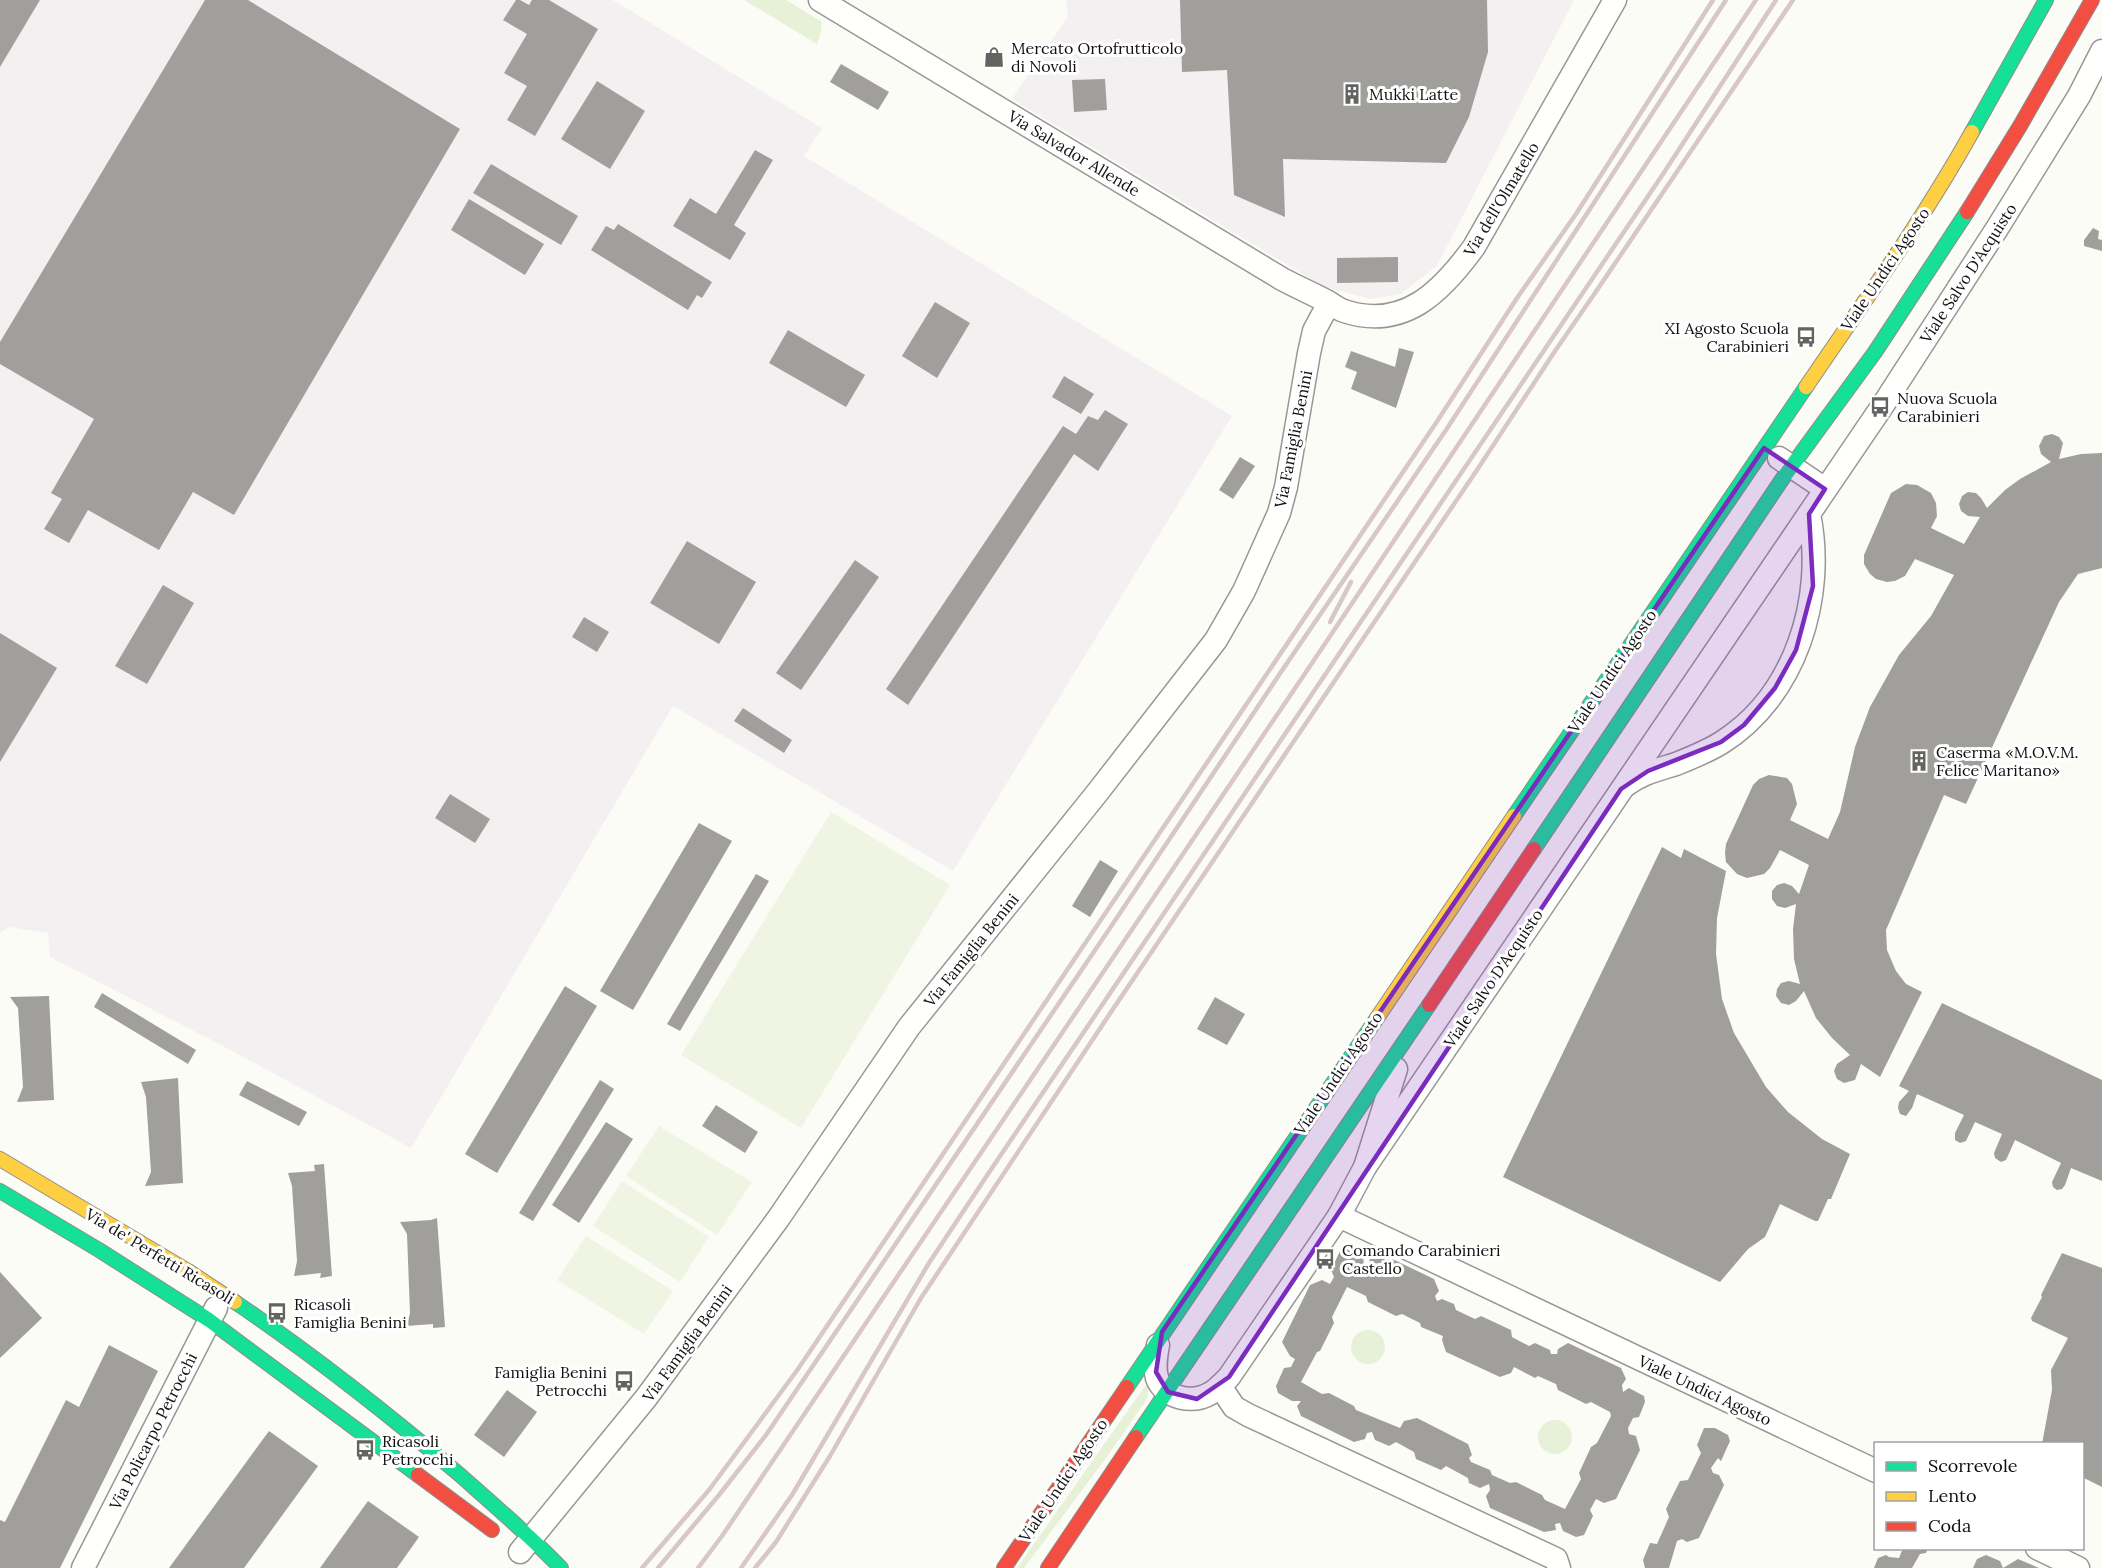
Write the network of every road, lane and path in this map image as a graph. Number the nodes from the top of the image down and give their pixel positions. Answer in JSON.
{"nodes":[{"id":1,"x":820,"y":0,"type":"edge"},
{"id":2,"x":1615,"y":0,"type":"edge"},
{"id":3,"x":2046,"y":0,"type":"edge"},
{"id":4,"x":2092,"y":0,"type":"edge"},
{"id":5,"x":2102,"y":51,"type":"edge"},
{"id":6,"x":1329,"y":303,"type":"junction"},
{"id":7,"x":1764,"y":448,"type":"junction"},
{"id":8,"x":1791,"y":466,"type":"junction"},
{"id":9,"x":1825,"y":489,"type":"junction"},
{"id":10,"x":1809,"y":514,"type":"junction"},
{"id":11,"x":1621,"y":789,"type":"junction"},
{"id":12,"x":1419,"y":1020,"type":"junction"},
{"id":13,"x":0,"y":1159,"type":"edge"},
{"id":14,"x":1365,"y":1167,"type":"junction"},
{"id":15,"x":0,"y":1191,"type":"edge"},
{"id":16,"x":1339,"y":1216,"type":"junction"},
{"id":17,"x":224,"y":1293,"type":"junction"},
{"id":18,"x":209,"y":1320,"type":"junction"},
{"id":19,"x":1162,"y":1332,"type":"junction"},
{"id":20,"x":315,"y":1360,"type":"junction"},
{"id":21,"x":298,"y":1386,"type":"junction"},
{"id":22,"x":1220,"y":1386,"type":"junction"},
{"id":23,"x":1168,"y":1392,"type":"junction"},
{"id":24,"x":1874,"y":1471,"type":"edge"},
{"id":25,"x":518,"y":1547,"type":"junction"},
{"id":26,"x":2041,"y":1550,"type":"edge"},
{"id":27,"x":83,"y":1568,"type":"edge"},
{"id":28,"x":561,"y":1568,"type":"edge"},
{"id":29,"x":1004,"y":1568,"type":"edge"},
{"id":30,"x":1048,"y":1568,"type":"edge"},
{"id":31,"x":1559,"y":1568,"type":"edge"},
{"id":32,"x":2078,"y":1568,"type":"edge"}],
"edges":[{"from":1,"to":6,"type":"street","name":"Via Salvador Allende"},
{"from":2,"to":6,"type":"street","name":"Via dell'Olmatello"},
{"from":3,"to":7,"type":"main road","name":"Viale Undici Agosto"},
{"from":4,"to":8,"type":"main road","name":"Viale Undici Agosto"},
{"from":5,"to":9,"type":"street","name":"Viale Salvo D'Acquisto"},
{"from":6,"to":25,"type":"street","name":"Via Famiglia Benini"},
{"from":7,"to":8,"type":"street"},
{"from":7,"to":19,"type":"main road","name":"Viale Undici Agosto"},
{"from":8,"to":9,"type":"street"},
{"from":8,"to":12,"type":"main road","name":"Viale Undici Agosto"},
{"from":9,"to":10,"type":"street","name":"Viale Salvo D'Acquisto"},
{"from":10,"to":11,"type":"street","name":"Viale Salvo D'Acquisto"},
{"from":10,"to":11,"type":"street","name":"Viale Salvo D'Acquisto"},
{"from":11,"to":14,"type":"street","name":"Viale Salvo D'Acquisto"},
{"from":12,"to":14,"type":"street","name":"Viale Undici Agosto"},
{"from":12,"to":23,"type":"main road","name":"Viale Undici Agosto"},
{"from":13,"to":17,"type":"main road","name":"Via de' Perfetti Ricasoli"},
{"from":14,"to":16,"type":"street","name":"Viale Undici Agosto"},
{"from":15,"to":18,"type":"main road","name":"Via de' Perfetti Ricasoli"},
{"from":16,"to":22,"type":"street","name":"Viale Undici Agosto"},
{"from":16,"to":24,"type":"street","name":"Viale Undici Agosto"},
{"from":17,"to":18,"type":"street","name":"Via Policarpo Petrocchi"},
{"from":17,"to":20,"type":"main road","name":"Via de' Perfetti Ricasoli"},
{"from":18,"to":21,"type":"main road","name":"Via de' Perfetti Ricasoli"},
{"from":18,"to":27,"type":"street","name":"Via Policarpo Petrocchi"},
{"from":19,"to":23,"type":"street","name":"Viale Undici Agosto"},
{"from":19,"to":29,"type":"main road","name":"Viale Undici Agosto"},
{"from":20,"to":21,"type":"street"},
{"from":20,"to":25,"type":"main road","name":"Via de' Perfetti Ricasoli"},
{"from":21,"to":25,"type":"main road","name":"Via de' Perfetti Ricasoli"},
{"from":22,"to":23,"type":"street","name":"Viale Undici Agosto"},
{"from":22,"to":31,"type":"street"},
{"from":23,"to":30,"type":"main road","name":"Viale Undici Agosto"},
{"from":25,"to":28,"type":"main road","name":"Via de' Perfetti Ricasoli"},
{"from":26,"to":32,"type":"street"}]}
